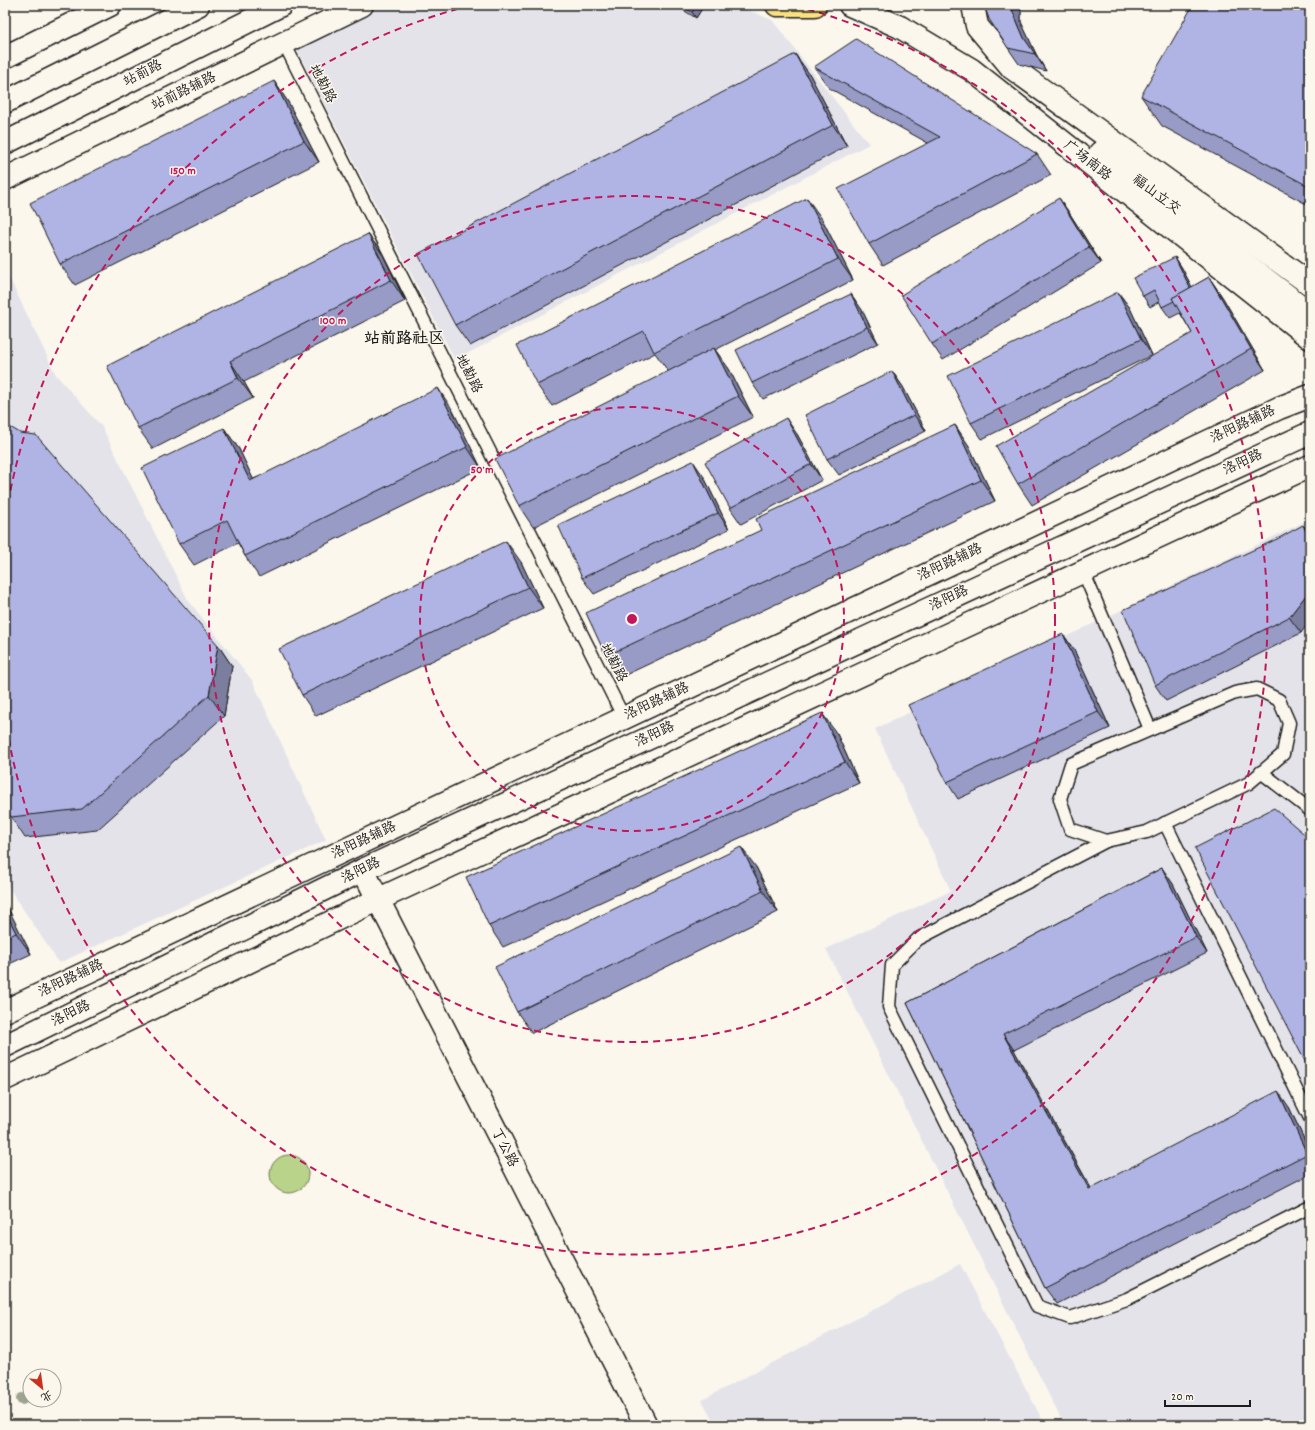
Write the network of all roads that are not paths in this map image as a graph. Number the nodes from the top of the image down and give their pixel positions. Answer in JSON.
{"nodes":[{"id":1,"x":110,"y":5,"type":"edge"},
{"id":2,"x":198,"y":5,"type":"edge"},
{"id":3,"x":281,"y":5,"type":"edge"},
{"id":4,"x":362,"y":5,"type":"edge"},
{"id":5,"x":777,"y":5,"type":"edge"},
{"id":6,"x":815,"y":5,"type":"edge"},
{"id":7,"x":850,"y":5,"type":"edge"},
{"id":8,"x":884,"y":5,"type":"edge"},
{"id":9,"x":961,"y":5,"type":"edge"},
{"id":10,"x":973,"y":5,"type":"edge"},
{"id":11,"x":284,"y":43,"type":"junction"},
{"id":12,"x":5,"y":57,"type":"edge"},
{"id":13,"x":1002,"y":78,"type":"junction"},
{"id":14,"x":5,"y":102,"type":"edge"},
{"id":15,"x":5,"y":144,"type":"edge"},
{"id":16,"x":5,"y":179,"type":"edge"},
{"id":17,"x":1310,"y":284,"type":"edge"},
{"id":18,"x":1310,"y":313,"type":"edge"},
{"id":19,"x":1310,"y":338,"type":"edge"},
{"id":20,"x":1310,"y":396,"type":"edge"},
{"id":21,"x":1310,"y":433,"type":"edge"},
{"id":22,"x":1310,"y":466,"type":"edge"},
{"id":23,"x":1083,"y":571,"type":"junction"},
{"id":24,"x":624,"y":718,"type":"junction"},
{"id":25,"x":1150,"y":729,"type":"junction"},
{"id":26,"x":1262,"y":772,"type":"junction"},
{"id":27,"x":1310,"y":810,"type":"edge"},
{"id":28,"x":1165,"y":823,"type":"junction"},
{"id":29,"x":1106,"y":841,"type":"junction"},
{"id":30,"x":363,"y":870,"type":"junction"},
{"id":31,"x":377,"y":900,"type":"junction"},
{"id":32,"x":5,"y":1010,"type":"edge"},
{"id":33,"x":5,"y":1046,"type":"edge"},
{"id":34,"x":5,"y":1079,"type":"edge"},
{"id":35,"x":1310,"y":1118,"type":"edge"},
{"id":36,"x":1310,"y":1207,"type":"edge"},
{"id":37,"x":646,"y":1425,"type":"edge"}],
"edges":[{"from":1,"to":12,"type":"street"},
{"from":2,"to":14,"type":"street"},
{"from":3,"to":15,"type":"street","name":"站前路"},
{"from":4,"to":11,"type":"street","name":"站前路辅路"},
{"from":5,"to":6,"type":"main road"},
{"from":7,"to":19,"type":"street","name":"广场南路"},
{"from":8,"to":13,"type":"street","name":"福山立交"},
{"from":9,"to":13,"type":"street","name":"福山立交"},
{"from":10,"to":17,"type":"street"},
{"from":11,"to":16,"type":"street","name":"站前路辅路"},
{"from":11,"to":24,"type":"lane","name":"地勘路"},
{"from":13,"to":18,"type":"street","name":"福山立交"},
{"from":20,"to":24,"type":"street","name":"洛阳路辅路"},
{"from":21,"to":30,"type":"street","name":"洛阳路"},
{"from":22,"to":23,"type":"street"},
{"from":23,"to":25,"type":"lane"},
{"from":23,"to":31,"type":"street"},
{"from":24,"to":32,"type":"street","name":"洛阳路辅路"},
{"from":25,"to":26,"type":"lane"},
{"from":25,"to":29,"type":"lane"},
{"from":26,"to":27,"type":"lane"},
{"from":26,"to":28,"type":"lane"},
{"from":28,"to":29,"type":"lane"},
{"from":28,"to":35,"type":"lane"},
{"from":29,"to":36,"type":"lane"},
{"from":30,"to":31,"type":"street","name":"丁公路"},
{"from":30,"to":33,"type":"street","name":"洛阳路"},
{"from":31,"to":34,"type":"street"},
{"from":31,"to":37,"type":"street","name":"丁公路"}]}
